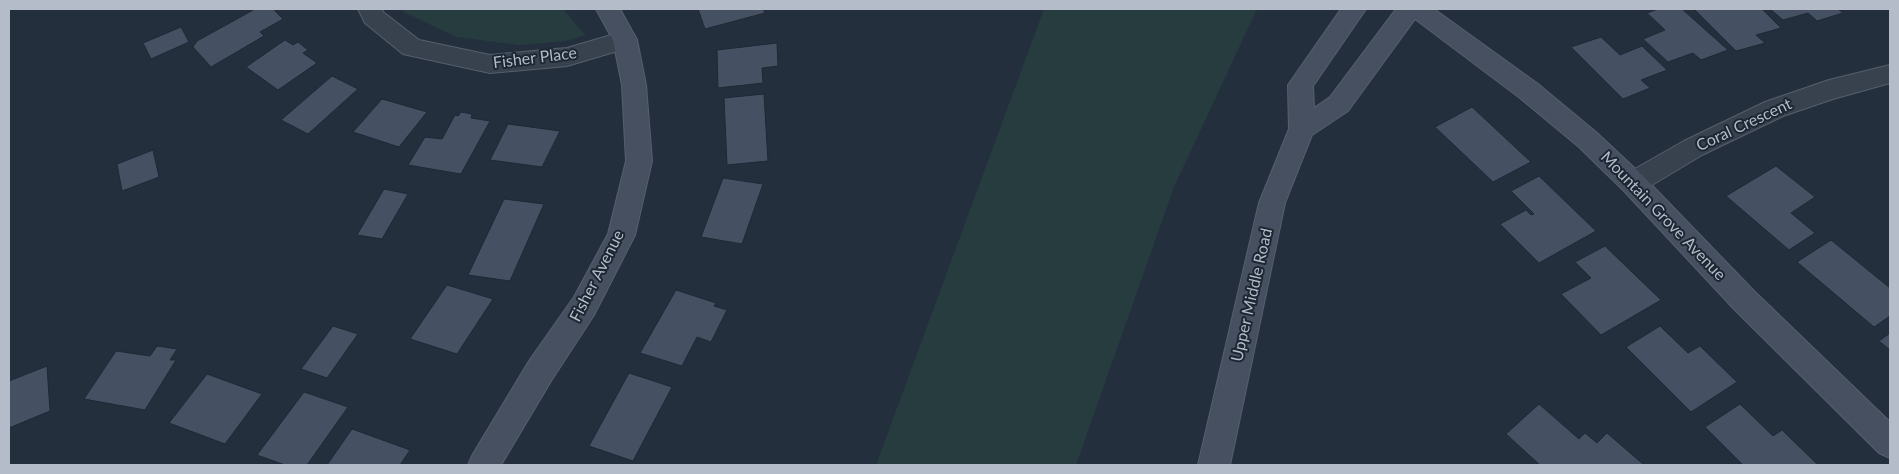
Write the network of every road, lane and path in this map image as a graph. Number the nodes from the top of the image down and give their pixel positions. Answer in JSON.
{"nodes":[{"id":1,"x":370,"y":9,"type":"edge"},
{"id":2,"x":608,"y":9,"type":"edge"},
{"id":3,"x":1354,"y":9,"type":"edge"},
{"id":4,"x":1410,"y":9,"type":"edge"},
{"id":5,"x":1418,"y":9,"type":"edge"},
{"id":6,"x":626,"y":40,"type":"junction"},
{"id":7,"x":1890,"y":74,"type":"edge"},
{"id":8,"x":1302,"y":129,"type":"junction"},
{"id":9,"x":1633,"y":183,"type":"junction"},
{"id":10,"x":1890,"y":443,"type":"edge"},
{"id":11,"x":484,"y":465,"type":"edge"},
{"id":12,"x":1214,"y":465,"type":"edge"}],
"edges":[{"from":1,"to":6,"type":"street","name":"Fisher Place"},
{"from":2,"to":6,"type":"street","name":"Fisher Avenue"},
{"from":3,"to":8,"type":"street","name":"Upper Middle Road"},
{"from":4,"to":8,"type":"street"},
{"from":5,"to":9,"type":"street","name":"Mountain Grove Avenue"},
{"from":6,"to":11,"type":"street","name":"Fisher Avenue"},
{"from":7,"to":9,"type":"street","name":"Coral Crescent"},
{"from":8,"to":12,"type":"street","name":"Upper Middle Road"},
{"from":9,"to":10,"type":"street","name":"Mountain Grove Avenue"}]}
